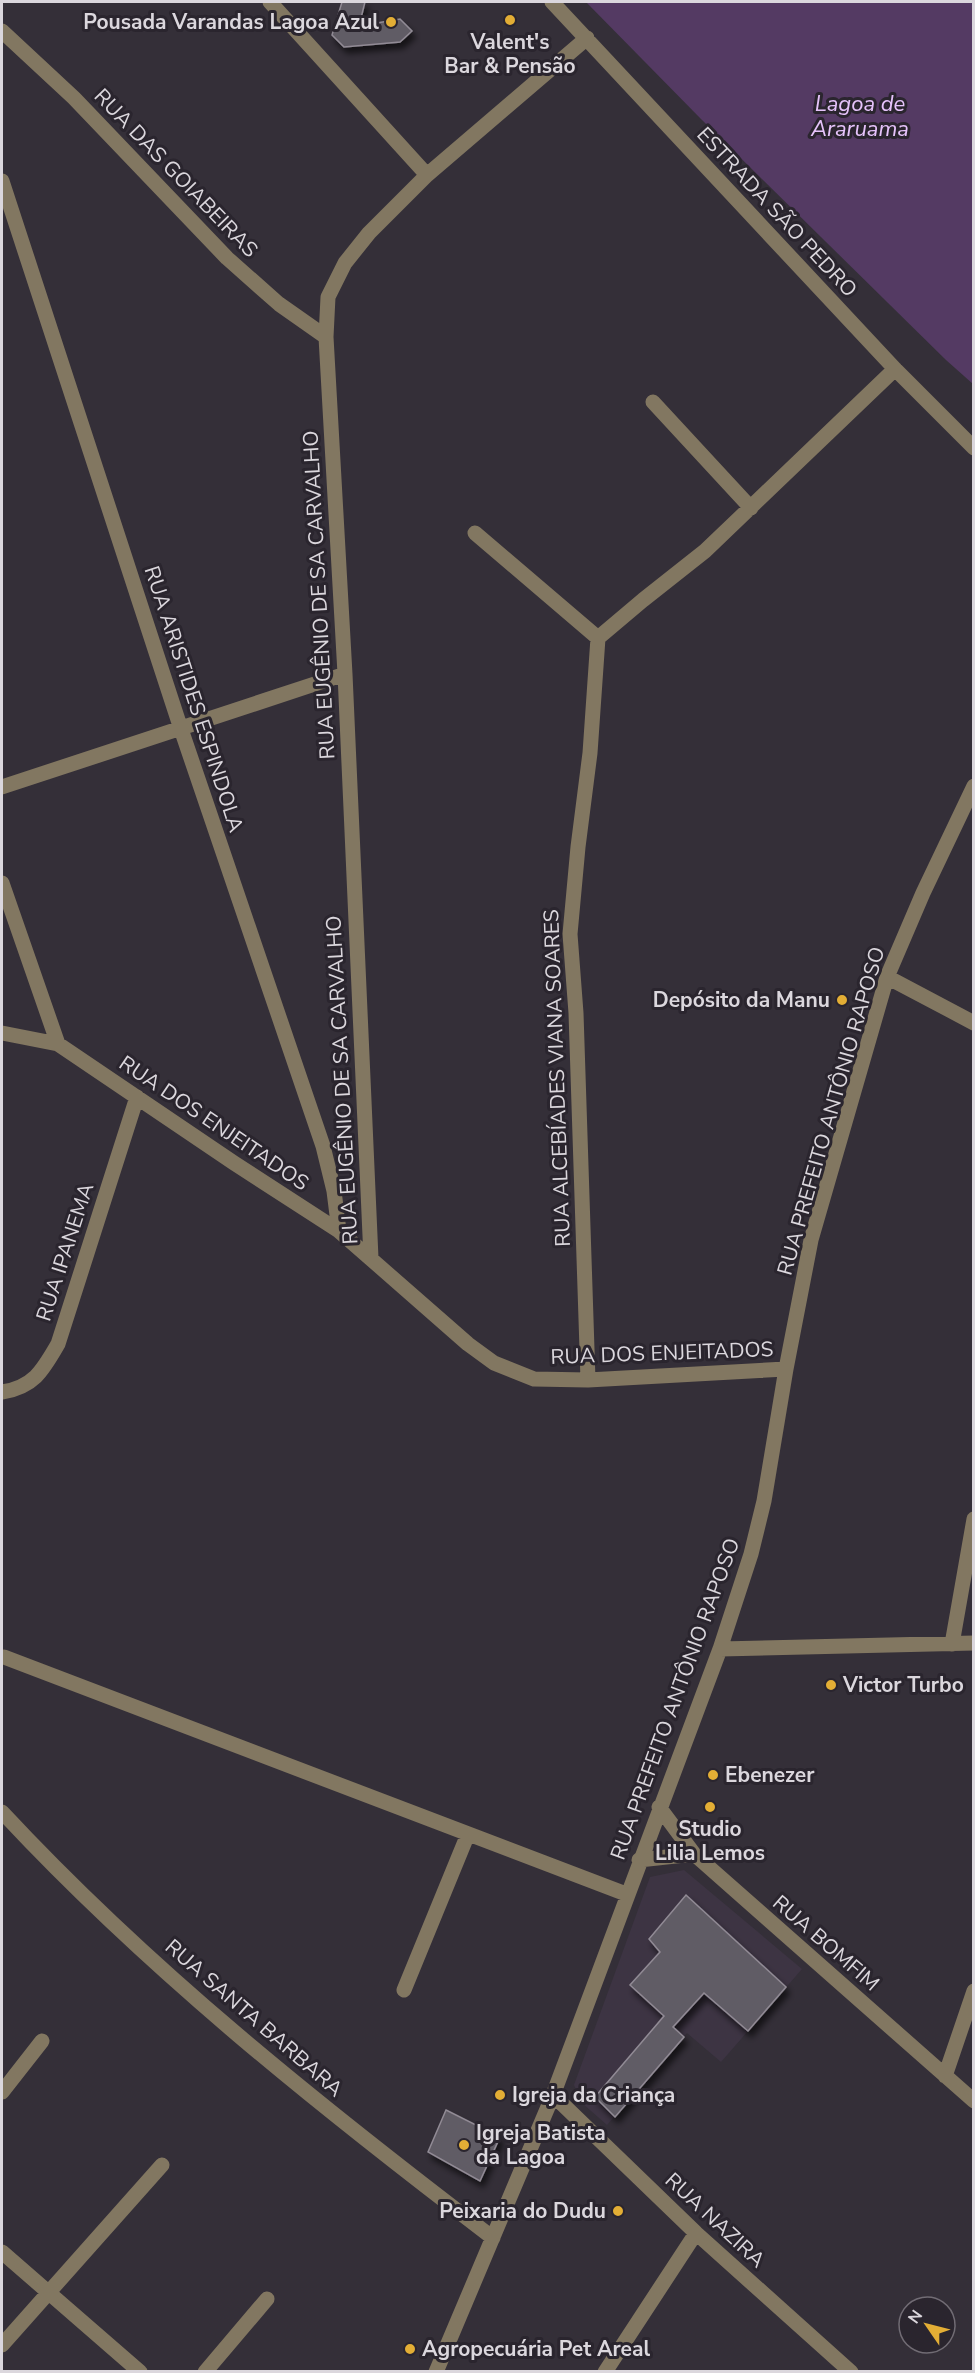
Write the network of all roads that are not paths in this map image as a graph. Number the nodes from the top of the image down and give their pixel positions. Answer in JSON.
{"nodes":[{"id":1,"x":270,"y":2,"type":"edge"},
{"id":2,"x":552,"y":2,"type":"edge"},
{"id":3,"x":2,"y":31,"type":"edge"},
{"id":4,"x":587,"y":38,"type":"junction"},
{"id":5,"x":427,"y":175,"type":"junction"},
{"id":6,"x":2,"y":181,"type":"edge"},
{"id":7,"x":326,"y":337,"type":"junction"},
{"id":8,"x":895,"y":369,"type":"junction"},
{"id":9,"x":653,"y":402,"type":"dead end"},
{"id":10,"x":974,"y":448,"type":"edge"},
{"id":11,"x":751,"y":508,"type":"junction"},
{"id":12,"x":476,"y":533,"type":"dead end"},
{"id":13,"x":598,"y":638,"type":"junction"},
{"id":14,"x":345,"y":674,"type":"junction"},
{"id":15,"x":181,"y":729,"type":"junction"},
{"id":16,"x":974,"y":786,"type":"edge"},
{"id":17,"x":2,"y":788,"type":"edge"},
{"id":18,"x":2,"y":883,"type":"edge"},
{"id":19,"x":887,"y":978,"type":"junction"},
{"id":20,"x":974,"y":1023,"type":"edge"},
{"id":21,"x":2,"y":1033,"type":"edge"},
{"id":22,"x":58,"y":1044,"type":"junction"},
{"id":23,"x":137,"y":1097,"type":"junction"},
{"id":24,"x":339,"y":1231,"type":"junction"},
{"id":25,"x":371,"y":1258,"type":"junction"},
{"id":26,"x":786,"y":1369,"type":"junction"},
{"id":27,"x":588,"y":1380,"type":"junction"},
{"id":28,"x":2,"y":1392,"type":"edge"},
{"id":29,"x":974,"y":1520,"type":"edge"},
{"id":30,"x":974,"y":1643,"type":"edge"},
{"id":31,"x":952,"y":1644,"type":"junction"},
{"id":32,"x":720,"y":1649,"type":"junction"},
{"id":33,"x":4,"y":1657,"type":"dead end"},
{"id":34,"x":659,"y":1807,"type":"junction"},
{"id":35,"x":2,"y":1812,"type":"edge"},
{"id":36,"x":468,"y":1834,"type":"junction"},
{"id":37,"x":694,"y":1854,"type":"junction"},
{"id":38,"x":639,"y":1860,"type":"junction"},
{"id":39,"x":626,"y":1894,"type":"junction"},
{"id":40,"x":404,"y":1990,"type":"dead end"},
{"id":41,"x":974,"y":1991,"type":"edge"},
{"id":42,"x":42,"y":2041,"type":"dead end"},
{"id":43,"x":945,"y":2076,"type":"junction"},
{"id":44,"x":2,"y":2092,"type":"edge"},
{"id":45,"x":553,"y":2095,"type":"junction"},
{"id":46,"x":974,"y":2101,"type":"edge"},
{"id":47,"x":162,"y":2165,"type":"dead end"},
{"id":48,"x":696,"y":2233,"type":"junction"},
{"id":49,"x":494,"y":2238,"type":"junction"},
{"id":50,"x":2,"y":2252,"type":"edge"},
{"id":51,"x":47,"y":2293,"type":"junction"},
{"id":52,"x":267,"y":2299,"type":"dead end"},
{"id":53,"x":2,"y":2344,"type":"edge"},
{"id":54,"x":140,"y":2372,"type":"edge"},
{"id":55,"x":205,"y":2372,"type":"edge"},
{"id":56,"x":436,"y":2372,"type":"edge"},
{"id":57,"x":605,"y":2372,"type":"edge"},
{"id":58,"x":851,"y":2372,"type":"edge"}],
"edges":[{"from":1,"to":5,"type":"street"},
{"from":2,"to":4,"type":"street","name":"ESTRADA SÃO PEDRO"},
{"from":3,"to":7,"type":"street","name":"RUA DAS GOIABEIRAS"},
{"from":4,"to":5,"type":"street","name":"RUA EUGÊNIO DE SA CARVALHO"},
{"from":4,"to":8,"type":"street","name":"ESTRADA SÃO PEDRO"},
{"from":5,"to":7,"type":"street","name":"RUA EUGÊNIO DE SA CARVALHO"},
{"from":6,"to":15,"type":"street","name":"RUA ARISTIDES ESPINDOLA"},
{"from":7,"to":14,"type":"street","name":"RUA EUGÊNIO DE SA CARVALHO"},
{"from":8,"to":10,"type":"street","name":"ESTRADA SÃO PEDRO"},
{"from":8,"to":11,"type":"street"},
{"from":9,"to":11,"type":"street"},
{"from":11,"to":13,"type":"street"},
{"from":12,"to":13,"type":"street"},
{"from":13,"to":27,"type":"street","name":"RUA ALCEBÍADES VIANA SOARES"},
{"from":14,"to":15,"type":"street"},
{"from":14,"to":25,"type":"street","name":"RUA EUGÊNIO DE SA CARVALHO"},
{"from":15,"to":17,"type":"street"},
{"from":15,"to":24,"type":"street","name":"RUA ARISTIDES ESPINDOLA"},
{"from":16,"to":19,"type":"street","name":"RUA PREFEITO ANTÔNIO RAPOSO"},
{"from":18,"to":22,"type":"street"},
{"from":19,"to":20,"type":"street"},
{"from":19,"to":26,"type":"street","name":"RUA PREFEITO ANTÔNIO RAPOSO"},
{"from":21,"to":22,"type":"street","name":"RUA DOS ENJEITADOS"},
{"from":22,"to":23,"type":"street","name":"RUA DOS ENJEITADOS"},
{"from":23,"to":24,"type":"street","name":"RUA DOS ENJEITADOS"},
{"from":23,"to":28,"type":"street","name":"RUA IPANEMA"},
{"from":24,"to":25,"type":"street","name":"RUA DOS ENJEITADOS"},
{"from":25,"to":27,"type":"street","name":"RUA DOS ENJEITADOS"},
{"from":26,"to":27,"type":"street","name":"RUA DOS ENJEITADOS"},
{"from":26,"to":32,"type":"street","name":"RUA PREFEITO ANTÔNIO RAPOSO"},
{"from":29,"to":31,"type":"street"},
{"from":30,"to":31,"type":"street"},
{"from":31,"to":32,"type":"street"},
{"from":32,"to":34,"type":"street","name":"RUA PREFEITO ANTÔNIO RAPOSO"},
{"from":33,"to":36,"type":"street"},
{"from":34,"to":37,"type":"street","name":"RUA BOMFIM"},
{"from":34,"to":38,"type":"street","name":"RUA PREFEITO ANTÔNIO RAPOSO"},
{"from":35,"to":49,"type":"street","name":"RUA SANTA BARBARA"},
{"from":36,"to":39,"type":"street"},
{"from":36,"to":40,"type":"street"},
{"from":37,"to":38,"type":"street"},
{"from":37,"to":43,"type":"street","name":"RUA BOMFIM"},
{"from":38,"to":39,"type":"street","name":"RUA PREFEITO ANTÔNIO RAPOSO"},
{"from":39,"to":45,"type":"street","name":"RUA PREFEITO ANTÔNIO RAPOSO"},
{"from":41,"to":43,"type":"street"},
{"from":42,"to":44,"type":"street"},
{"from":43,"to":46,"type":"street","name":"RUA BOMFIM"},
{"from":45,"to":48,"type":"street","name":"RUA NAZIRA"},
{"from":45,"to":49,"type":"street","name":"RUA PREFEITO ANTÔNIO RAPOSO"},
{"from":47,"to":51,"type":"street"},
{"from":48,"to":57,"type":"street"},
{"from":48,"to":58,"type":"street","name":"RUA NAZIRA"},
{"from":49,"to":56,"type":"street","name":"RUA PREFEITO ANTÔNIO RAPOSO"},
{"from":50,"to":51,"type":"street"},
{"from":51,"to":53,"type":"street"},
{"from":51,"to":54,"type":"street"},
{"from":52,"to":55,"type":"street"}]}
